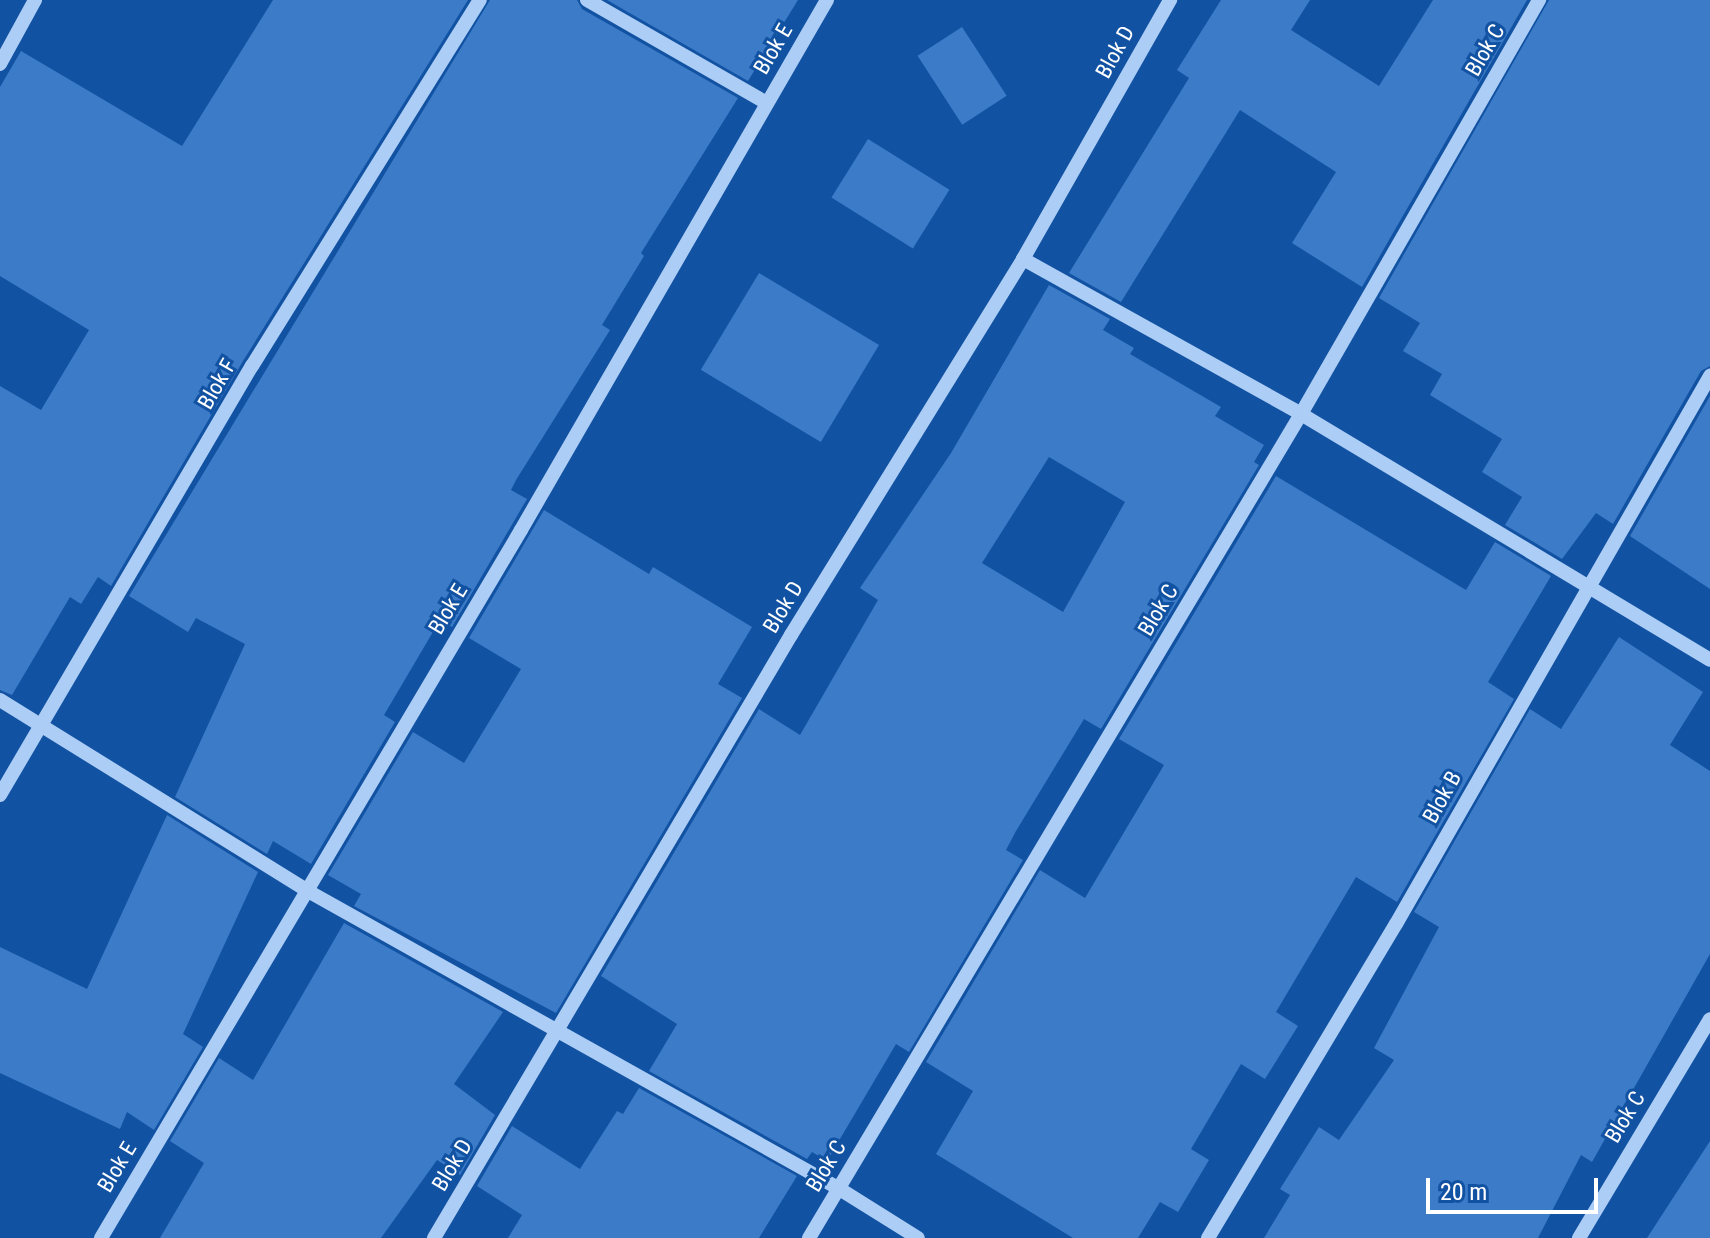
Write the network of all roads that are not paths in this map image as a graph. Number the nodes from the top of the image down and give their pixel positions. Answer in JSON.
{"nodes":[{"id":1,"x":35,"y":0,"type":"edge"},
{"id":2,"x":480,"y":0,"type":"edge"},
{"id":3,"x":587,"y":0,"type":"edge"},
{"id":4,"x":827,"y":0,"type":"edge"},
{"id":5,"x":1170,"y":0,"type":"edge"},
{"id":6,"x":1539,"y":0,"type":"edge"},
{"id":7,"x":0,"y":64,"type":"edge"},
{"id":8,"x":767,"y":103,"type":"junction"},
{"id":9,"x":1023,"y":259,"type":"junction"},
{"id":10,"x":1710,"y":376,"type":"edge"},
{"id":11,"x":1301,"y":414,"type":"junction"},
{"id":12,"x":1587,"y":585,"type":"junction"},
{"id":13,"x":1710,"y":660,"type":"edge"},
{"id":14,"x":0,"y":700,"type":"edge"},
{"id":15,"x":43,"y":725,"type":"junction"},
{"id":16,"x":0,"y":795,"type":"edge"},
{"id":17,"x":306,"y":890,"type":"junction"},
{"id":18,"x":1710,"y":1019,"type":"edge"},
{"id":19,"x":557,"y":1034,"type":"junction"},
{"id":20,"x":838,"y":1188,"type":"junction"},
{"id":21,"x":101,"y":1238,"type":"edge"},
{"id":22,"x":434,"y":1238,"type":"edge"},
{"id":23,"x":809,"y":1238,"type":"edge"},
{"id":24,"x":918,"y":1238,"type":"edge"},
{"id":25,"x":1208,"y":1238,"type":"edge"},
{"id":26,"x":1579,"y":1238,"type":"edge"}],
"edges":[{"from":1,"to":7,"type":"street"},
{"from":2,"to":15,"type":"street","name":"Blok F"},
{"from":3,"to":8,"type":"street"},
{"from":4,"to":8,"type":"street","name":"Blok E"},
{"from":5,"to":9,"type":"street","name":"Blok D"},
{"from":6,"to":11,"type":"street","name":"Blok C"},
{"from":8,"to":17,"type":"street","name":"Blok E"},
{"from":9,"to":11,"type":"street"},
{"from":9,"to":19,"type":"street","name":"Blok D"},
{"from":10,"to":12,"type":"street","name":"Blok B"},
{"from":11,"to":12,"type":"street"},
{"from":11,"to":20,"type":"street","name":"Blok C"},
{"from":12,"to":13,"type":"street"},
{"from":12,"to":25,"type":"street","name":"Blok B"},
{"from":14,"to":15,"type":"street"},
{"from":15,"to":16,"type":"street","name":"Blok F"},
{"from":15,"to":17,"type":"street"},
{"from":17,"to":19,"type":"street"},
{"from":17,"to":21,"type":"street","name":"Blok E"},
{"from":18,"to":26,"type":"street","name":"Blok C"},
{"from":19,"to":20,"type":"street"},
{"from":19,"to":22,"type":"street","name":"Blok D"},
{"from":20,"to":23,"type":"street","name":"Blok C"},
{"from":20,"to":24,"type":"street"}]}
